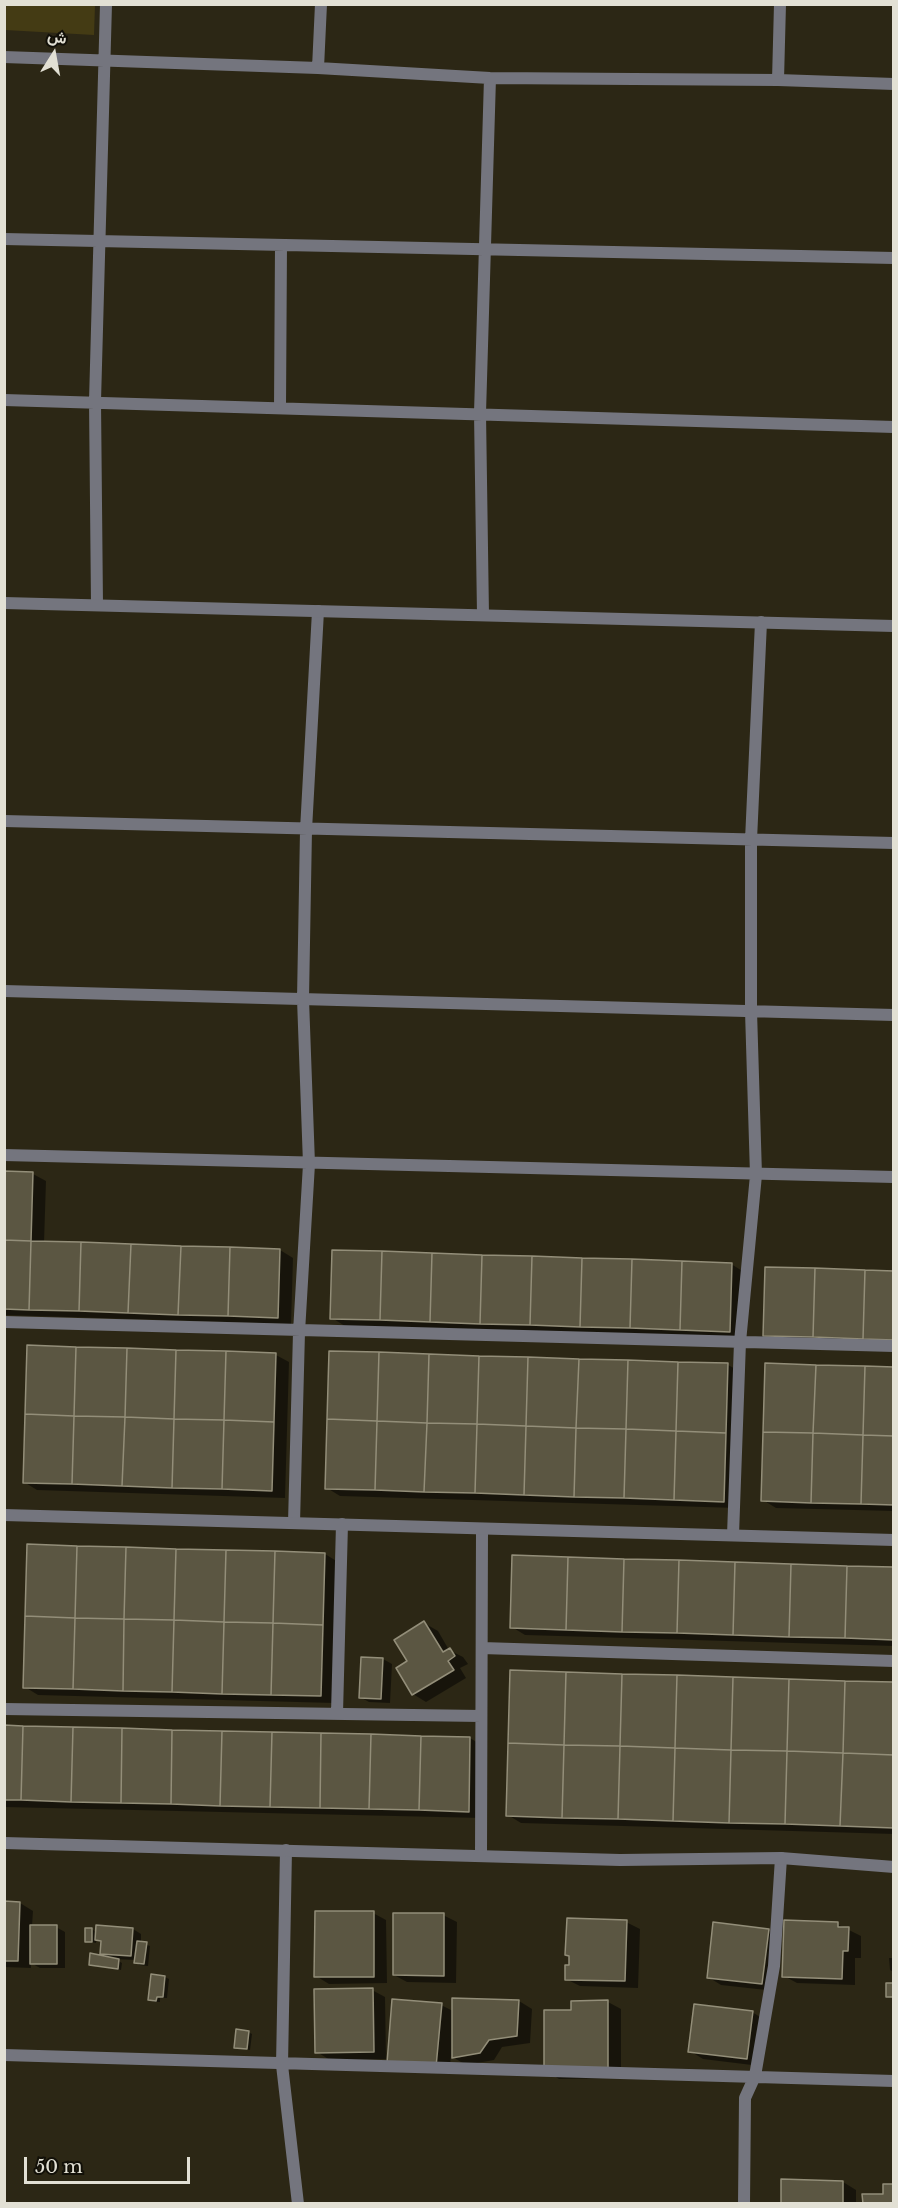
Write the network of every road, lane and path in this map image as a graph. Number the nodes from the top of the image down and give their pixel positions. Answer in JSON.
{"nodes":[{"id":1,"x":106,"y":4,"type":"edge"},
{"id":2,"x":321,"y":4,"type":"edge"},
{"id":3,"x":780,"y":4,"type":"edge"},
{"id":4,"x":4,"y":57,"type":"edge"},
{"id":5,"x":105,"y":60,"type":"junction"},
{"id":6,"x":318,"y":68,"type":"junction"},
{"id":7,"x":490,"y":78,"type":"junction"},
{"id":8,"x":778,"y":80,"type":"junction"},
{"id":9,"x":894,"y":84,"type":"edge"},
{"id":10,"x":4,"y":239,"type":"edge"},
{"id":11,"x":101,"y":241,"type":"junction"},
{"id":12,"x":281,"y":245,"type":"junction"},
{"id":13,"x":485,"y":250,"type":"junction"},
{"id":14,"x":894,"y":258,"type":"edge"},
{"id":15,"x":4,"y":400,"type":"edge"},
{"id":16,"x":95,"y":401,"type":"junction"},
{"id":17,"x":280,"y":407,"type":"junction"},
{"id":18,"x":480,"y":412,"type":"junction"},
{"id":19,"x":894,"y":427,"type":"edge"},
{"id":20,"x":4,"y":603,"type":"edge"},
{"id":21,"x":97,"y":605,"type":"junction"},
{"id":22,"x":318,"y":611,"type":"junction"},
{"id":23,"x":483,"y":615,"type":"junction"},
{"id":24,"x":761,"y":622,"type":"junction"},
{"id":25,"x":894,"y":626,"type":"edge"},
{"id":26,"x":4,"y":821,"type":"edge"},
{"id":27,"x":306,"y":830,"type":"junction"},
{"id":28,"x":751,"y":840,"type":"junction"},
{"id":29,"x":894,"y":843,"type":"edge"},
{"id":30,"x":4,"y":991,"type":"edge"},
{"id":31,"x":303,"y":999,"type":"junction"},
{"id":32,"x":751,"y":1011,"type":"junction"},
{"id":33,"x":894,"y":1015,"type":"edge"},
{"id":34,"x":4,"y":1155,"type":"edge"},
{"id":35,"x":309,"y":1164,"type":"junction"},
{"id":36,"x":756,"y":1175,"type":"junction"},
{"id":37,"x":894,"y":1177,"type":"edge"},
{"id":38,"x":4,"y":1322,"type":"edge"},
{"id":39,"x":298,"y":1332,"type":"junction"},
{"id":40,"x":740,"y":1342,"type":"junction"},
{"id":41,"x":894,"y":1346,"type":"edge"},
{"id":42,"x":4,"y":1515,"type":"edge"},
{"id":43,"x":294,"y":1523,"type":"junction"},
{"id":44,"x":342,"y":1524,"type":"junction"},
{"id":45,"x":482,"y":1529,"type":"junction"},
{"id":46,"x":733,"y":1535,"type":"junction"},
{"id":47,"x":894,"y":1540,"type":"edge"},
{"id":48,"x":482,"y":1648,"type":"junction"},
{"id":49,"x":894,"y":1661,"type":"edge"},
{"id":50,"x":4,"y":1709,"type":"edge"},
{"id":51,"x":337,"y":1713,"type":"junction"},
{"id":52,"x":481,"y":1716,"type":"junction"},
{"id":53,"x":4,"y":1843,"type":"edge"},
{"id":54,"x":286,"y":1850,"type":"junction"},
{"id":55,"x":481,"y":1856,"type":"junction"},
{"id":56,"x":781,"y":1858,"type":"junction"},
{"id":57,"x":894,"y":1867,"type":"edge"},
{"id":58,"x":4,"y":2055,"type":"edge"},
{"id":59,"x":282,"y":2065,"type":"junction"},
{"id":60,"x":755,"y":2076,"type":"junction"},
{"id":61,"x":894,"y":2081,"type":"edge"},
{"id":62,"x":298,"y":2204,"type":"edge"},
{"id":63,"x":744,"y":2204,"type":"edge"}],
"edges":[{"from":1,"to":5,"type":"street"},
{"from":2,"to":6,"type":"street"},
{"from":3,"to":8,"type":"street"},
{"from":4,"to":5,"type":"street"},
{"from":5,"to":6,"type":"street"},
{"from":5,"to":11,"type":"street"},
{"from":6,"to":7,"type":"street"},
{"from":7,"to":8,"type":"street"},
{"from":7,"to":13,"type":"street"},
{"from":8,"to":9,"type":"street"},
{"from":10,"to":11,"type":"street"},
{"from":11,"to":12,"type":"street"},
{"from":11,"to":16,"type":"street"},
{"from":12,"to":13,"type":"street"},
{"from":12,"to":17,"type":"street"},
{"from":13,"to":14,"type":"street"},
{"from":13,"to":18,"type":"street"},
{"from":15,"to":16,"type":"street"},
{"from":16,"to":17,"type":"street"},
{"from":16,"to":21,"type":"street"},
{"from":17,"to":18,"type":"street"},
{"from":18,"to":19,"type":"street"},
{"from":18,"to":23,"type":"street"},
{"from":20,"to":21,"type":"street"},
{"from":21,"to":22,"type":"street"},
{"from":22,"to":23,"type":"street"},
{"from":22,"to":27,"type":"street"},
{"from":23,"to":24,"type":"street"},
{"from":24,"to":25,"type":"street"},
{"from":24,"to":28,"type":"street"},
{"from":26,"to":27,"type":"street"},
{"from":27,"to":28,"type":"street"},
{"from":27,"to":31,"type":"street"},
{"from":28,"to":29,"type":"street"},
{"from":28,"to":32,"type":"street"},
{"from":30,"to":31,"type":"street"},
{"from":31,"to":32,"type":"street"},
{"from":31,"to":35,"type":"street"},
{"from":32,"to":33,"type":"street"},
{"from":32,"to":36,"type":"street"},
{"from":34,"to":35,"type":"street"},
{"from":35,"to":36,"type":"street"},
{"from":35,"to":39,"type":"street"},
{"from":36,"to":37,"type":"street"},
{"from":36,"to":40,"type":"street"},
{"from":38,"to":39,"type":"street"},
{"from":39,"to":40,"type":"street"},
{"from":39,"to":43,"type":"street"},
{"from":40,"to":41,"type":"street"},
{"from":40,"to":46,"type":"street"},
{"from":42,"to":43,"type":"street"},
{"from":43,"to":44,"type":"street"},
{"from":44,"to":45,"type":"street"},
{"from":44,"to":51,"type":"street"},
{"from":45,"to":46,"type":"street"},
{"from":45,"to":48,"type":"street"},
{"from":46,"to":47,"type":"street"},
{"from":48,"to":49,"type":"street"},
{"from":48,"to":52,"type":"street"},
{"from":50,"to":51,"type":"street"},
{"from":51,"to":52,"type":"street"},
{"from":52,"to":55,"type":"street"},
{"from":53,"to":54,"type":"street"},
{"from":54,"to":55,"type":"street"},
{"from":54,"to":59,"type":"street"},
{"from":55,"to":56,"type":"street"},
{"from":56,"to":57,"type":"street"},
{"from":56,"to":60,"type":"street"},
{"from":58,"to":59,"type":"street"},
{"from":59,"to":60,"type":"street"},
{"from":59,"to":62,"type":"street"},
{"from":60,"to":61,"type":"street"},
{"from":60,"to":63,"type":"street"}]}
